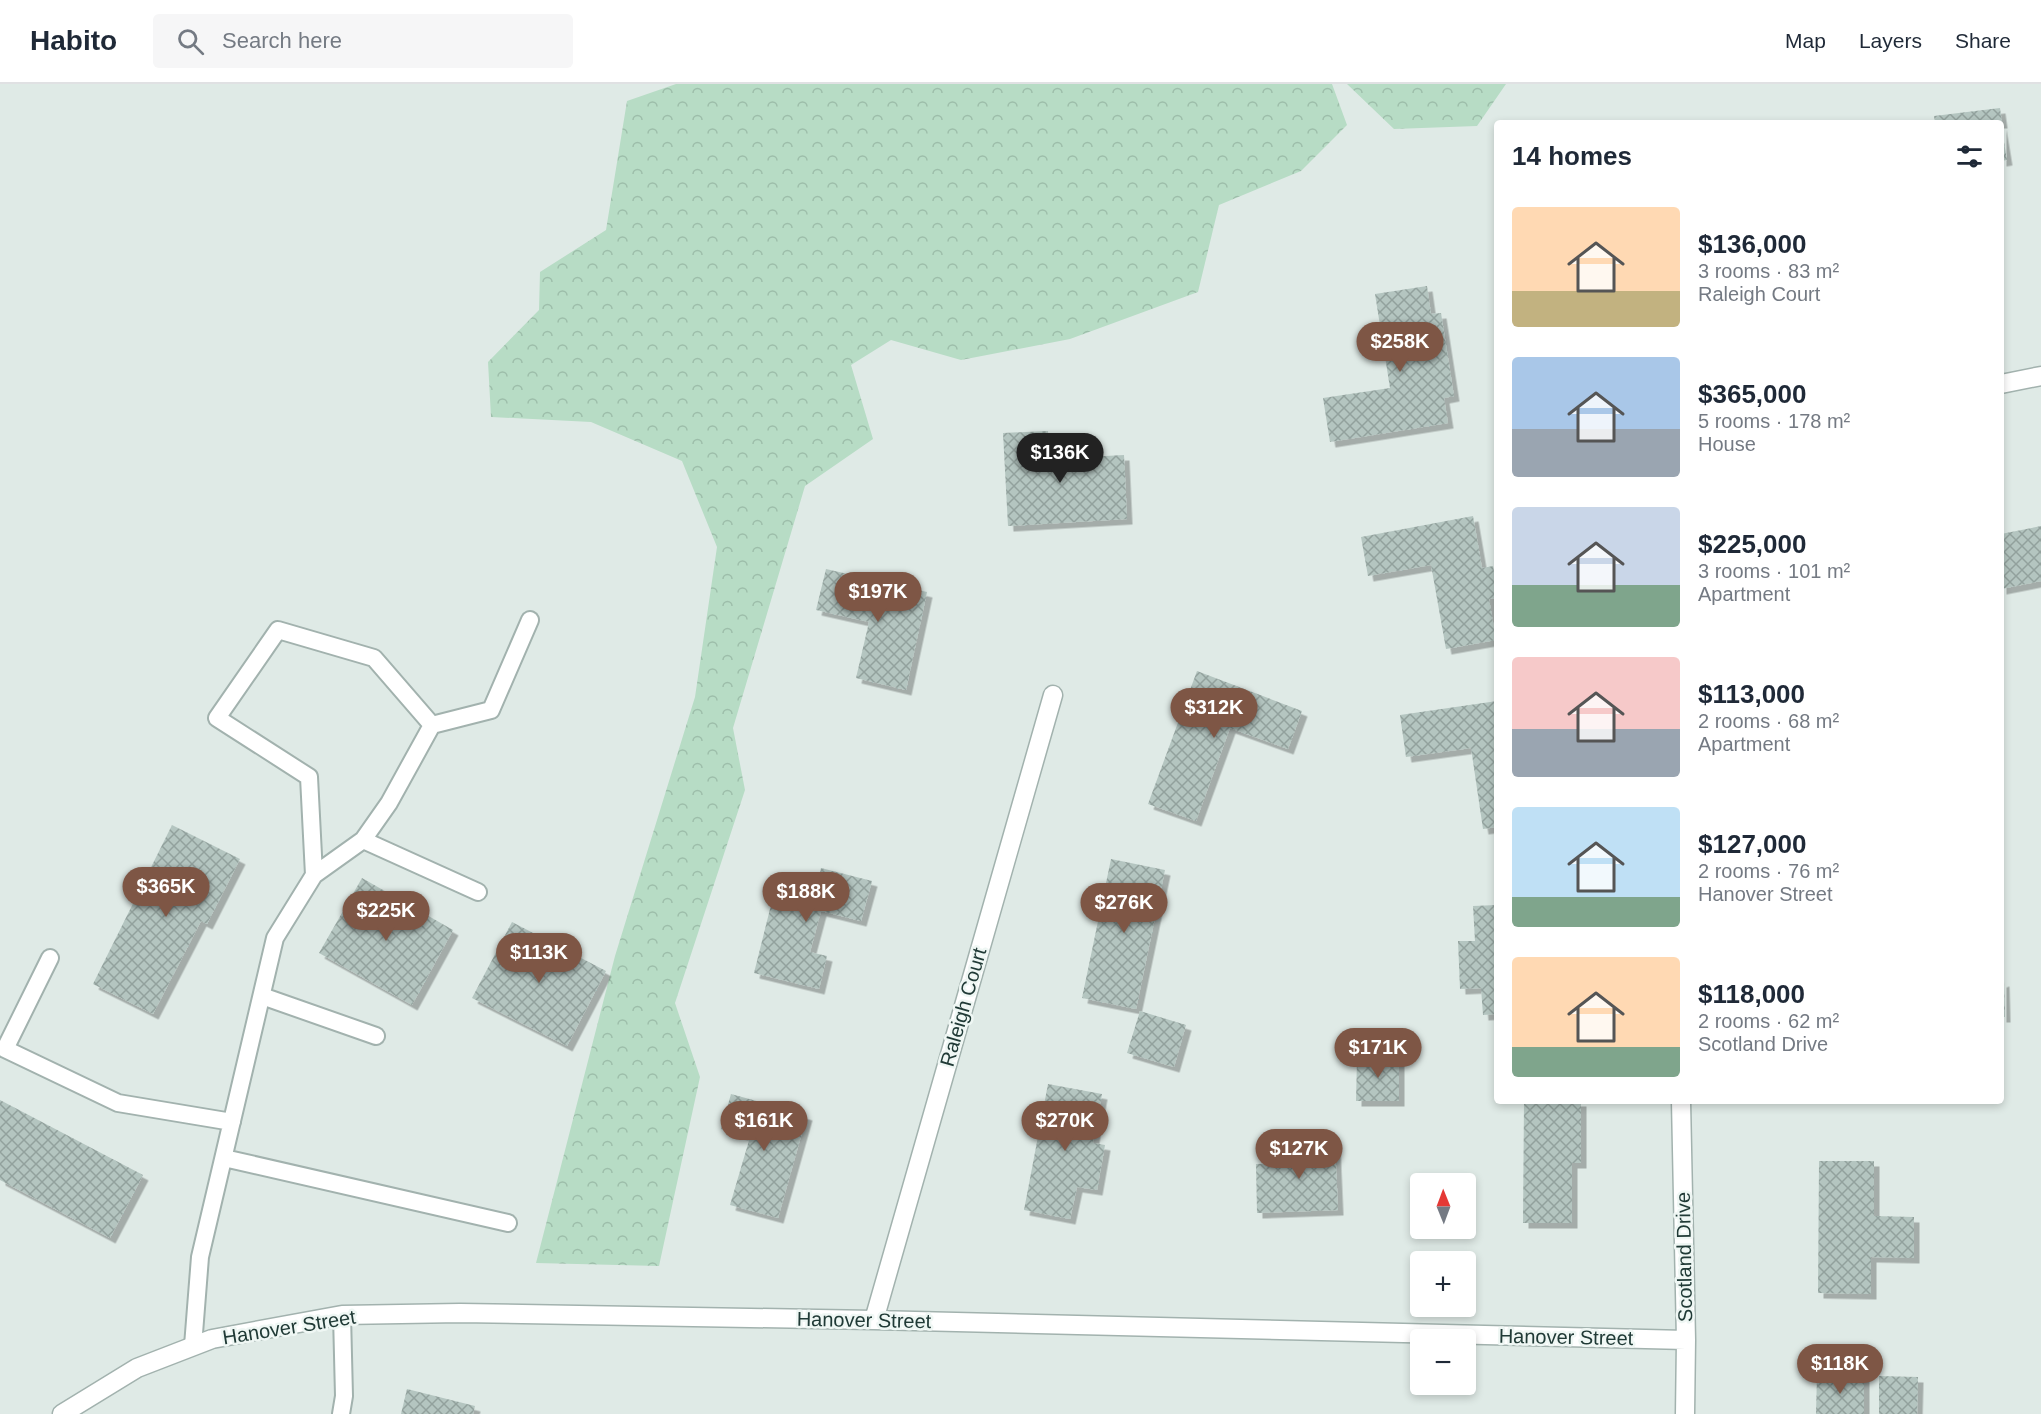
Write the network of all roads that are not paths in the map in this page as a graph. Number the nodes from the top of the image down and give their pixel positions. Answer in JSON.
{"nodes":[{"id":1,"x":2041,"y":376,"type":"edge"},
{"id":2,"x":2004,"y":383,"type":"edge"},
{"id":3,"x":530,"y":620,"type":"dead end"},
{"id":4,"x":1053,"y":695,"type":"dead end"},
{"id":5,"x":432,"y":725,"type":"junction"},
{"id":6,"x":363,"y":840,"type":"junction"},
{"id":7,"x":314,"y":875,"type":"junction"},
{"id":8,"x":478,"y":892,"type":"dead end"},
{"id":9,"x":50,"y":958,"type":"dead end"},
{"id":10,"x":262,"y":996,"type":"junction"},
{"id":11,"x":375,"y":1036,"type":"dead end"},
{"id":12,"x":1681,"y":1104,"type":"edge"},
{"id":13,"x":232,"y":1122,"type":"junction"},
{"id":14,"x":224,"y":1158,"type":"junction"},
{"id":15,"x":508,"y":1223,"type":"dead end"},
{"id":16,"x":342,"y":1315,"type":"junction"},
{"id":17,"x":874,"y":1320,"type":"junction"},
{"id":18,"x":1686,"y":1340,"type":"junction"},
{"id":19,"x":193,"y":1346,"type":"junction"},
{"id":20,"x":62,"y":1414,"type":"edge"},
{"id":21,"x":340,"y":1414,"type":"edge"},
{"id":22,"x":1685,"y":1414,"type":"edge"}],
"edges":[{"from":1,"to":2,"type":"street"},
{"from":3,"to":5,"type":"lane"},
{"from":4,"to":17,"type":"street","name":"Raleigh Court"},
{"from":5,"to":6,"type":"lane"},
{"from":5,"to":7,"type":"lane"},
{"from":6,"to":7,"type":"lane"},
{"from":6,"to":8,"type":"lane"},
{"from":7,"to":10,"type":"lane"},
{"from":9,"to":13,"type":"lane"},
{"from":10,"to":11,"type":"lane"},
{"from":10,"to":13,"type":"lane"},
{"from":12,"to":18,"type":"street","name":"Scotland Drive"},
{"from":13,"to":14,"type":"lane"},
{"from":14,"to":15,"type":"lane"},
{"from":14,"to":19,"type":"lane"},
{"from":16,"to":17,"type":"street","name":"Hanover Street"},
{"from":16,"to":19,"type":"street","name":"Hanover Street"},
{"from":16,"to":21,"type":"lane"},
{"from":17,"to":18,"type":"street","name":"Hanover Street"},
{"from":18,"to":22,"type":"street","name":"Scotland Drive"},
{"from":19,"to":20,"type":"street","name":"Hanover Street"}]}
